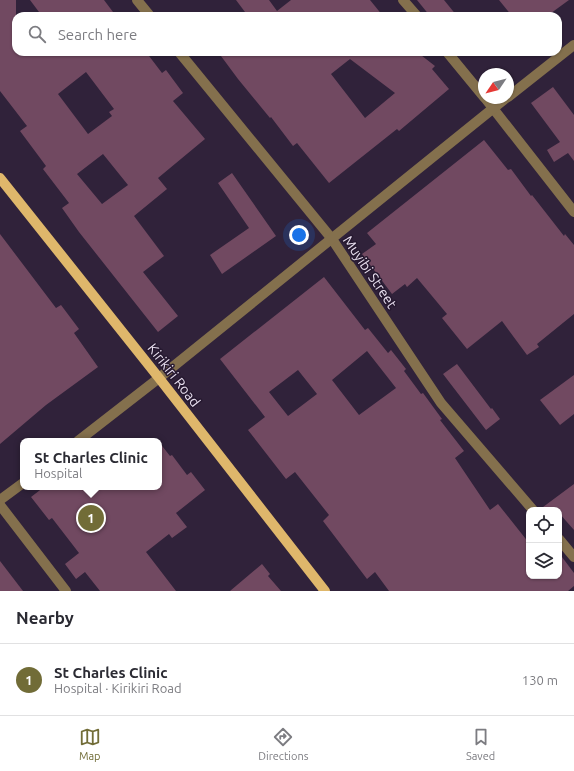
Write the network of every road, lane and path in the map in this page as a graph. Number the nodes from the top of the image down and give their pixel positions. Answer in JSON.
{"nodes":[{"id":1,"x":137,"y":0,"type":"edge"},
{"id":2,"x":403,"y":0,"type":"edge"},
{"id":3,"x":147,"y":12,"type":"edge"},
{"id":4,"x":414,"y":12,"type":"edge"},
{"id":5,"x":574,"y":45,"type":"edge"},
{"id":6,"x":562,"y":54,"type":"edge"},
{"id":7,"x":182,"y":56,"type":"edge"},
{"id":8,"x":450,"y":56,"type":"edge"},
{"id":9,"x":560,"y":56,"type":"edge"},
{"id":10,"x":478,"y":89,"type":"edge"},
{"id":11,"x":514,"y":92,"type":"edge"},
{"id":12,"x":491,"y":104,"type":"edge"},
{"id":13,"x":499,"y":104,"type":"edge"},
{"id":14,"x":494,"y":108,"type":"junction"},
{"id":15,"x":0,"y":178,"type":"edge"},
{"id":16,"x":574,"y":212,"type":"edge"},
{"id":17,"x":332,"y":239,"type":"junction"},
{"id":18,"x":159,"y":378,"type":"junction"},
{"id":19,"x":82,"y":438,"type":"edge"},
{"id":20,"x":20,"y":485,"type":"edge"},
{"id":21,"x":0,"y":500,"type":"edge"},
{"id":22,"x":0,"y":505,"type":"edge"},
{"id":23,"x":530,"y":507,"type":"edge"},
{"id":24,"x":562,"y":543,"type":"edge"},
{"id":25,"x":574,"y":557,"type":"edge"},
{"id":26,"x":66,"y":591,"type":"edge"},
{"id":27,"x":325,"y":591,"type":"edge"}],
"edges":[{"from":1,"to":3,"type":"street"},
{"from":2,"to":4,"type":"street"},
{"from":5,"to":6,"type":"street"},
{"from":7,"to":17,"type":"street","name":"Muyibi Street"},
{"from":8,"to":10,"type":"street"},
{"from":9,"to":11,"type":"street"},
{"from":12,"to":14,"type":"street"},
{"from":13,"to":14,"type":"street"},
{"from":14,"to":16,"type":"street"},
{"from":14,"to":17,"type":"street"},
{"from":15,"to":18,"type":"main road","name":"Kirikiri Road"},
{"from":17,"to":18,"type":"street"},
{"from":17,"to":23,"type":"street","name":"Muyibi Street"},
{"from":18,"to":19,"type":"street"},
{"from":18,"to":27,"type":"main road","name":"Kirikiri Road"},
{"from":20,"to":21,"type":"street"},
{"from":22,"to":26,"type":"street"},
{"from":24,"to":25,"type":"street"}]}
